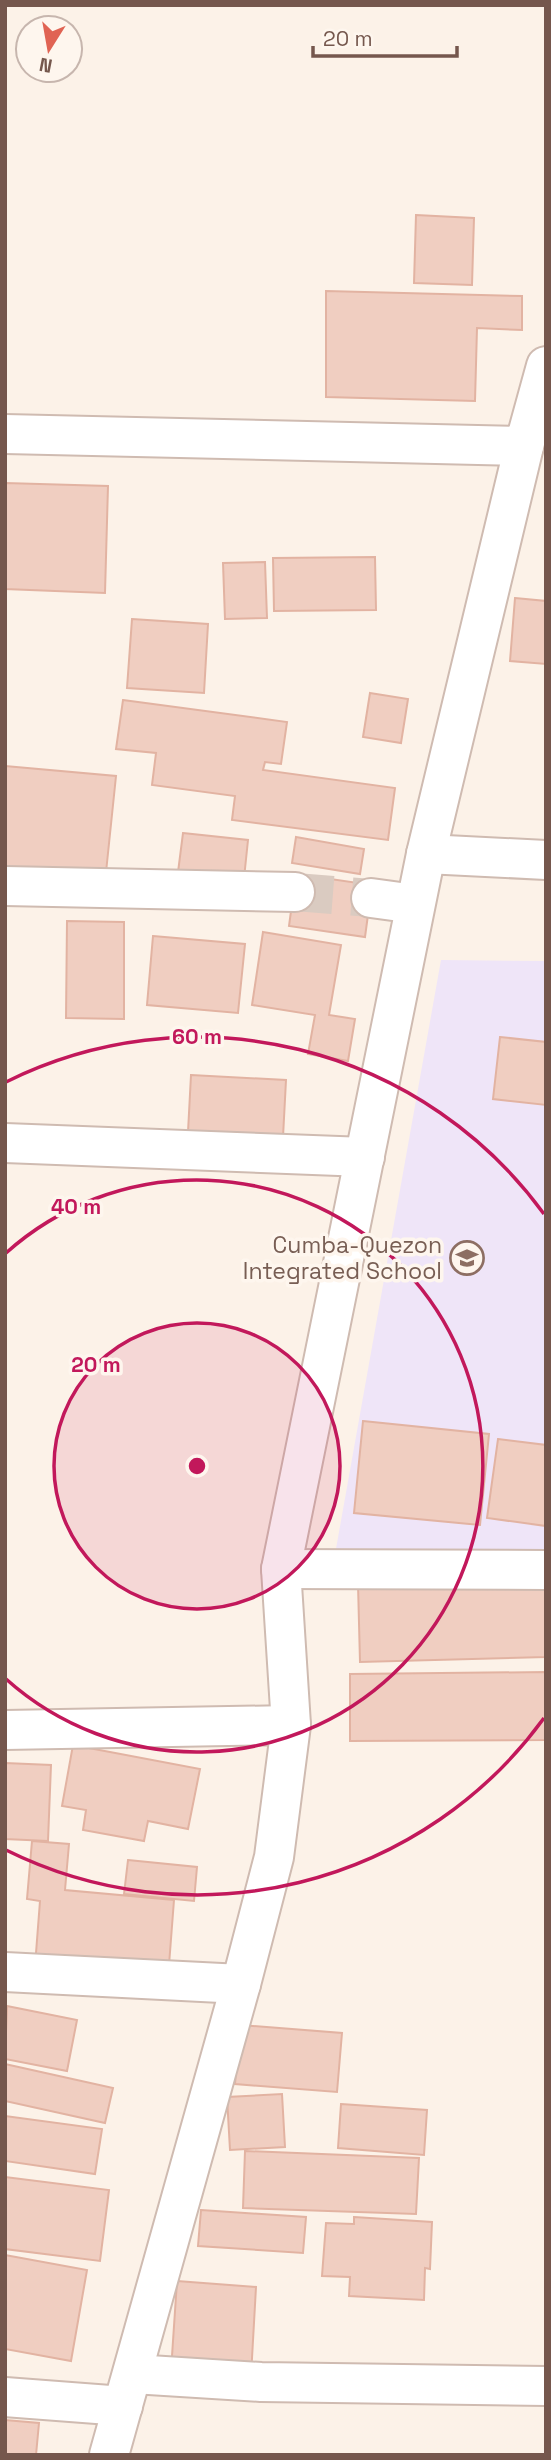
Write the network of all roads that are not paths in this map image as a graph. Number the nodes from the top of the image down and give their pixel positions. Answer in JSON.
{"nodes":[{"id":1,"x":546,"y":366,"type":"edge"},
{"id":2,"x":5,"y":434,"type":"edge"},
{"id":3,"x":524,"y":446,"type":"junction"},
{"id":4,"x":426,"y":854,"type":"junction"},
{"id":5,"x":546,"y":860,"type":"edge"},
{"id":6,"x":5,"y":886,"type":"edge"},
{"id":7,"x":295,"y":892,"type":"tunnel mouth"},
{"id":8,"x":371,"y":898,"type":"tunnel mouth"},
{"id":9,"x":415,"y":904,"type":"junction"},
{"id":10,"x":5,"y":1143,"type":"edge"},
{"id":11,"x":365,"y":1157,"type":"junction"},
{"id":12,"x":281,"y":1569,"type":"junction"},
{"id":13,"x":546,"y":1570,"type":"edge"},
{"id":14,"x":291,"y":1725,"type":"junction"},
{"id":15,"x":5,"y":1730,"type":"edge"},
{"id":16,"x":5,"y":1972,"type":"edge"},
{"id":17,"x":242,"y":1984,"type":"junction"},
{"id":18,"x":546,"y":2386,"type":"edge"},
{"id":19,"x":128,"y":2390,"type":"junction"},
{"id":20,"x":5,"y":2397,"type":"edge"},
{"id":21,"x":109,"y":2455,"type":"edge"}],
"edges":[{"from":1,"to":3,"type":"street"},
{"from":2,"to":3,"type":"street"},
{"from":3,"to":4,"type":"street"},
{"from":4,"to":5,"type":"street"},
{"from":4,"to":9,"type":"street"},
{"from":6,"to":7,"type":"street"},
{"from":8,"to":9,"type":"street"},
{"from":9,"to":11,"type":"street"},
{"from":10,"to":11,"type":"street"},
{"from":11,"to":12,"type":"street"},
{"from":12,"to":13,"type":"street"},
{"from":12,"to":14,"type":"street"},
{"from":14,"to":15,"type":"street"},
{"from":14,"to":17,"type":"street"},
{"from":16,"to":17,"type":"street"},
{"from":17,"to":19,"type":"street"},
{"from":18,"to":19,"type":"street"},
{"from":19,"to":20,"type":"street"},
{"from":19,"to":21,"type":"street"}]}
